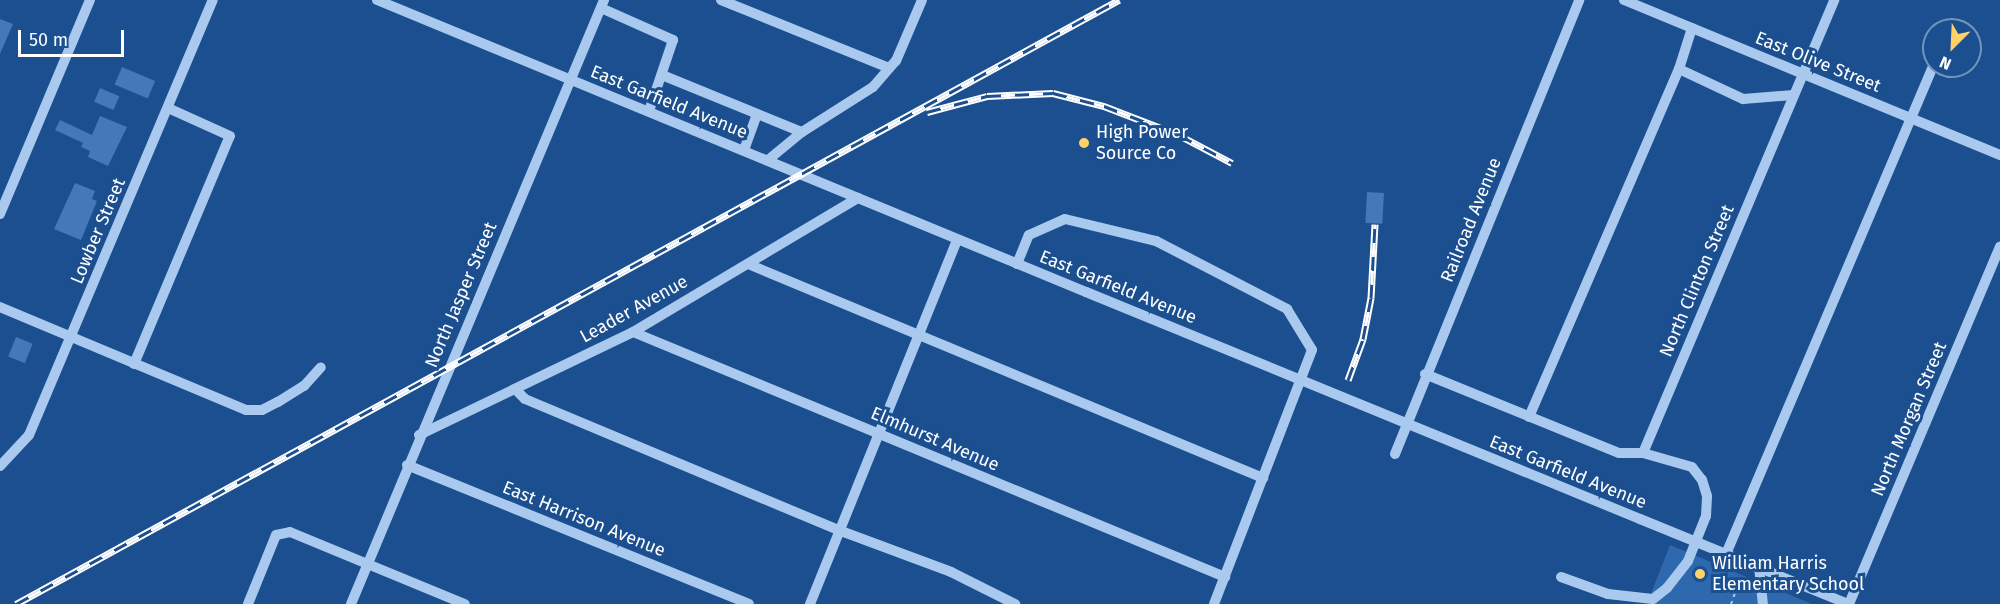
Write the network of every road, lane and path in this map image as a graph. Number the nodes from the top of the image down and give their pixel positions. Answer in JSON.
{"nodes":[{"id":1,"x":90,"y":0,"type":"edge"},
{"id":2,"x":213,"y":0,"type":"edge"},
{"id":3,"x":376,"y":0,"type":"edge"},
{"id":4,"x":722,"y":0,"type":"edge"},
{"id":5,"x":922,"y":0,"type":"edge"},
{"id":6,"x":1579,"y":0,"type":"edge"},
{"id":7,"x":1624,"y":0,"type":"edge"},
{"id":8,"x":1834,"y":0,"type":"edge"},
{"id":9,"x":602,"y":4,"type":"edge"},
{"id":10,"x":1692,"y":28,"type":"junction"},
{"id":11,"x":889,"y":68,"type":"junction"},
{"id":12,"x":1678,"y":69,"type":"junction"},
{"id":13,"x":1803,"y":74,"type":"junction"},
{"id":14,"x":662,"y":75,"type":"junction"},
{"id":15,"x":1928,"y":78,"type":"edge"},
{"id":16,"x":571,"y":79,"type":"junction"},
{"id":17,"x":1794,"y":95,"type":"junction"},
{"id":18,"x":168,"y":108,"type":"junction"},
{"id":19,"x":649,"y":111,"type":"junction"},
{"id":20,"x":757,"y":114,"type":"junction"},
{"id":21,"x":1911,"y":118,"type":"junction"},
{"id":22,"x":802,"y":132,"type":"junction"},
{"id":23,"x":744,"y":150,"type":"junction"},
{"id":24,"x":2000,"y":155,"type":"edge"},
{"id":25,"x":768,"y":160,"type":"junction"},
{"id":26,"x":858,"y":198,"type":"junction"},
{"id":27,"x":0,"y":214,"type":"edge"},
{"id":28,"x":957,"y":240,"type":"junction"},
{"id":29,"x":2000,"y":247,"type":"edge"},
{"id":30,"x":748,"y":264,"type":"junction"},
{"id":31,"x":1017,"y":264,"type":"junction"},
{"id":32,"x":0,"y":307,"type":"edge"},
{"id":33,"x":633,"y":332,"type":"junction"},
{"id":34,"x":73,"y":334,"type":"junction"},
{"id":35,"x":919,"y":337,"type":"junction"},
{"id":36,"x":134,"y":364,"type":"junction"},
{"id":37,"x":321,"y":367,"type":"dead end"},
{"id":38,"x":1425,"y":374,"type":"junction"},
{"id":39,"x":515,"y":389,"type":"junction"},
{"id":40,"x":1529,"y":417,"type":"junction"},
{"id":41,"x":880,"y":434,"type":"junction"},
{"id":42,"x":419,"y":435,"type":"junction"},
{"id":43,"x":1643,"y":453,"type":"junction"},
{"id":44,"x":1395,"y":454,"type":"dead end"},
{"id":45,"x":407,"y":465,"type":"junction"},
{"id":46,"x":0,"y":466,"type":"edge"},
{"id":47,"x":1263,"y":478,"type":"junction"},
{"id":48,"x":840,"y":531,"type":"junction"},
{"id":49,"x":1696,"y":542,"type":"junction"},
{"id":50,"x":1726,"y":554,"type":"junction"},
{"id":51,"x":367,"y":564,"type":"junction"},
{"id":52,"x":1759,"y":567,"type":"junction"},
{"id":53,"x":1225,"y":577,"type":"junction"},
{"id":54,"x":1561,"y":577,"type":"dead end"},
{"id":55,"x":1739,"y":582,"type":"dead end"},
{"id":56,"x":248,"y":604,"type":"edge"},
{"id":57,"x":351,"y":604,"type":"edge"},
{"id":58,"x":465,"y":604,"type":"edge"},
{"id":59,"x":748,"y":604,"type":"edge"},
{"id":60,"x":810,"y":604,"type":"edge"},
{"id":61,"x":1015,"y":604,"type":"edge"},
{"id":62,"x":1214,"y":604,"type":"edge"},
{"id":63,"x":1731,"y":604,"type":"edge"},
{"id":64,"x":1763,"y":604,"type":"edge"},
{"id":65,"x":1848,"y":604,"type":"edge"}],
"edges":[{"from":1,"to":27,"type":"street"},
{"from":2,"to":18,"type":"street","name":"Lowber Street"},
{"from":3,"to":16,"type":"street","name":"East Garfield Avenue"},
{"from":4,"to":11,"type":"street"},
{"from":5,"to":11,"type":"street"},
{"from":6,"to":38,"type":"street","name":"Railroad Avenue"},
{"from":7,"to":10,"type":"street","name":"East Olive Street"},
{"from":8,"to":13,"type":"street","name":"North Clinton Street"},
{"from":9,"to":14,"type":"street"},
{"from":9,"to":16,"type":"street","name":"North Jasper Street"},
{"from":10,"to":12,"type":"street"},
{"from":10,"to":13,"type":"street","name":"East Olive Street"},
{"from":11,"to":22,"type":"street"},
{"from":12,"to":17,"type":"street"},
{"from":12,"to":40,"type":"street"},
{"from":13,"to":17,"type":"street","name":"North Clinton Street"},
{"from":13,"to":21,"type":"street","name":"East Olive Street"},
{"from":14,"to":19,"type":"street"},
{"from":14,"to":20,"type":"street"},
{"from":15,"to":21,"type":"street"},
{"from":16,"to":19,"type":"street","name":"East Garfield Avenue"},
{"from":16,"to":42,"type":"street","name":"North Jasper Street"},
{"from":17,"to":43,"type":"street","name":"North Clinton Street"},
{"from":18,"to":34,"type":"street","name":"Lowber Street"},
{"from":18,"to":36,"type":"street"},
{"from":19,"to":23,"type":"street","name":"East Garfield Avenue"},
{"from":20,"to":22,"type":"street"},
{"from":20,"to":23,"type":"street"},
{"from":21,"to":24,"type":"street","name":"East Olive Street"},
{"from":21,"to":50,"type":"street"},
{"from":22,"to":25,"type":"street"},
{"from":23,"to":25,"type":"street","name":"East Garfield Avenue"},
{"from":25,"to":26,"type":"street","name":"East Garfield Avenue"},
{"from":26,"to":28,"type":"street","name":"East Garfield Avenue"},
{"from":26,"to":30,"type":"street","name":"Leader Avenue"},
{"from":28,"to":31,"type":"street","name":"East Garfield Avenue"},
{"from":28,"to":35,"type":"street"},
{"from":29,"to":65,"type":"street","name":"North Morgan Street"},
{"from":30,"to":33,"type":"street","name":"Leader Avenue"},
{"from":30,"to":35,"type":"street"},
{"from":31,"to":47,"type":"street"},
{"from":31,"to":49,"type":"street","name":"East Garfield Avenue","bridge":true},
{"from":32,"to":34,"type":"street"},
{"from":33,"to":39,"type":"street","name":"Leader Avenue"},
{"from":33,"to":41,"type":"street","name":"Elmhurst Avenue"},
{"from":34,"to":36,"type":"street"},
{"from":34,"to":46,"type":"street","name":"Lowber Street"},
{"from":35,"to":41,"type":"street"},
{"from":35,"to":47,"type":"street"},
{"from":36,"to":37,"type":"street"},
{"from":38,"to":40,"type":"street"},
{"from":38,"to":44,"type":"street","name":"Railroad Avenue"},
{"from":39,"to":42,"type":"street","name":"Leader Avenue"},
{"from":39,"to":48,"type":"street"},
{"from":40,"to":43,"type":"street"},
{"from":41,"to":48,"type":"street"},
{"from":41,"to":53,"type":"street","name":"Elmhurst Avenue"},
{"from":42,"to":45,"type":"street","name":"North Jasper Street"},
{"from":43,"to":49,"type":"street"},
{"from":45,"to":51,"type":"street","name":"North Jasper Street"},
{"from":45,"to":59,"type":"street","name":"East Harrison Avenue"},
{"from":47,"to":53,"type":"street"},
{"from":48,"to":60,"type":"street"},
{"from":48,"to":61,"type":"street"},
{"from":49,"to":50,"type":"street","name":"East Garfield Avenue"},
{"from":49,"to":54,"type":"street"},
{"from":50,"to":52,"type":"street","name":"East Garfield Avenue"},
{"from":51,"to":56,"type":"street"},
{"from":51,"to":57,"type":"street","name":"North Jasper Street"},
{"from":51,"to":58,"type":"street"},
{"from":52,"to":64,"type":"street"},
{"from":52,"to":65,"type":"street","name":"East Garfield Avenue"},
{"from":53,"to":62,"type":"street"},
{"from":55,"to":63,"type":"path"}]}
